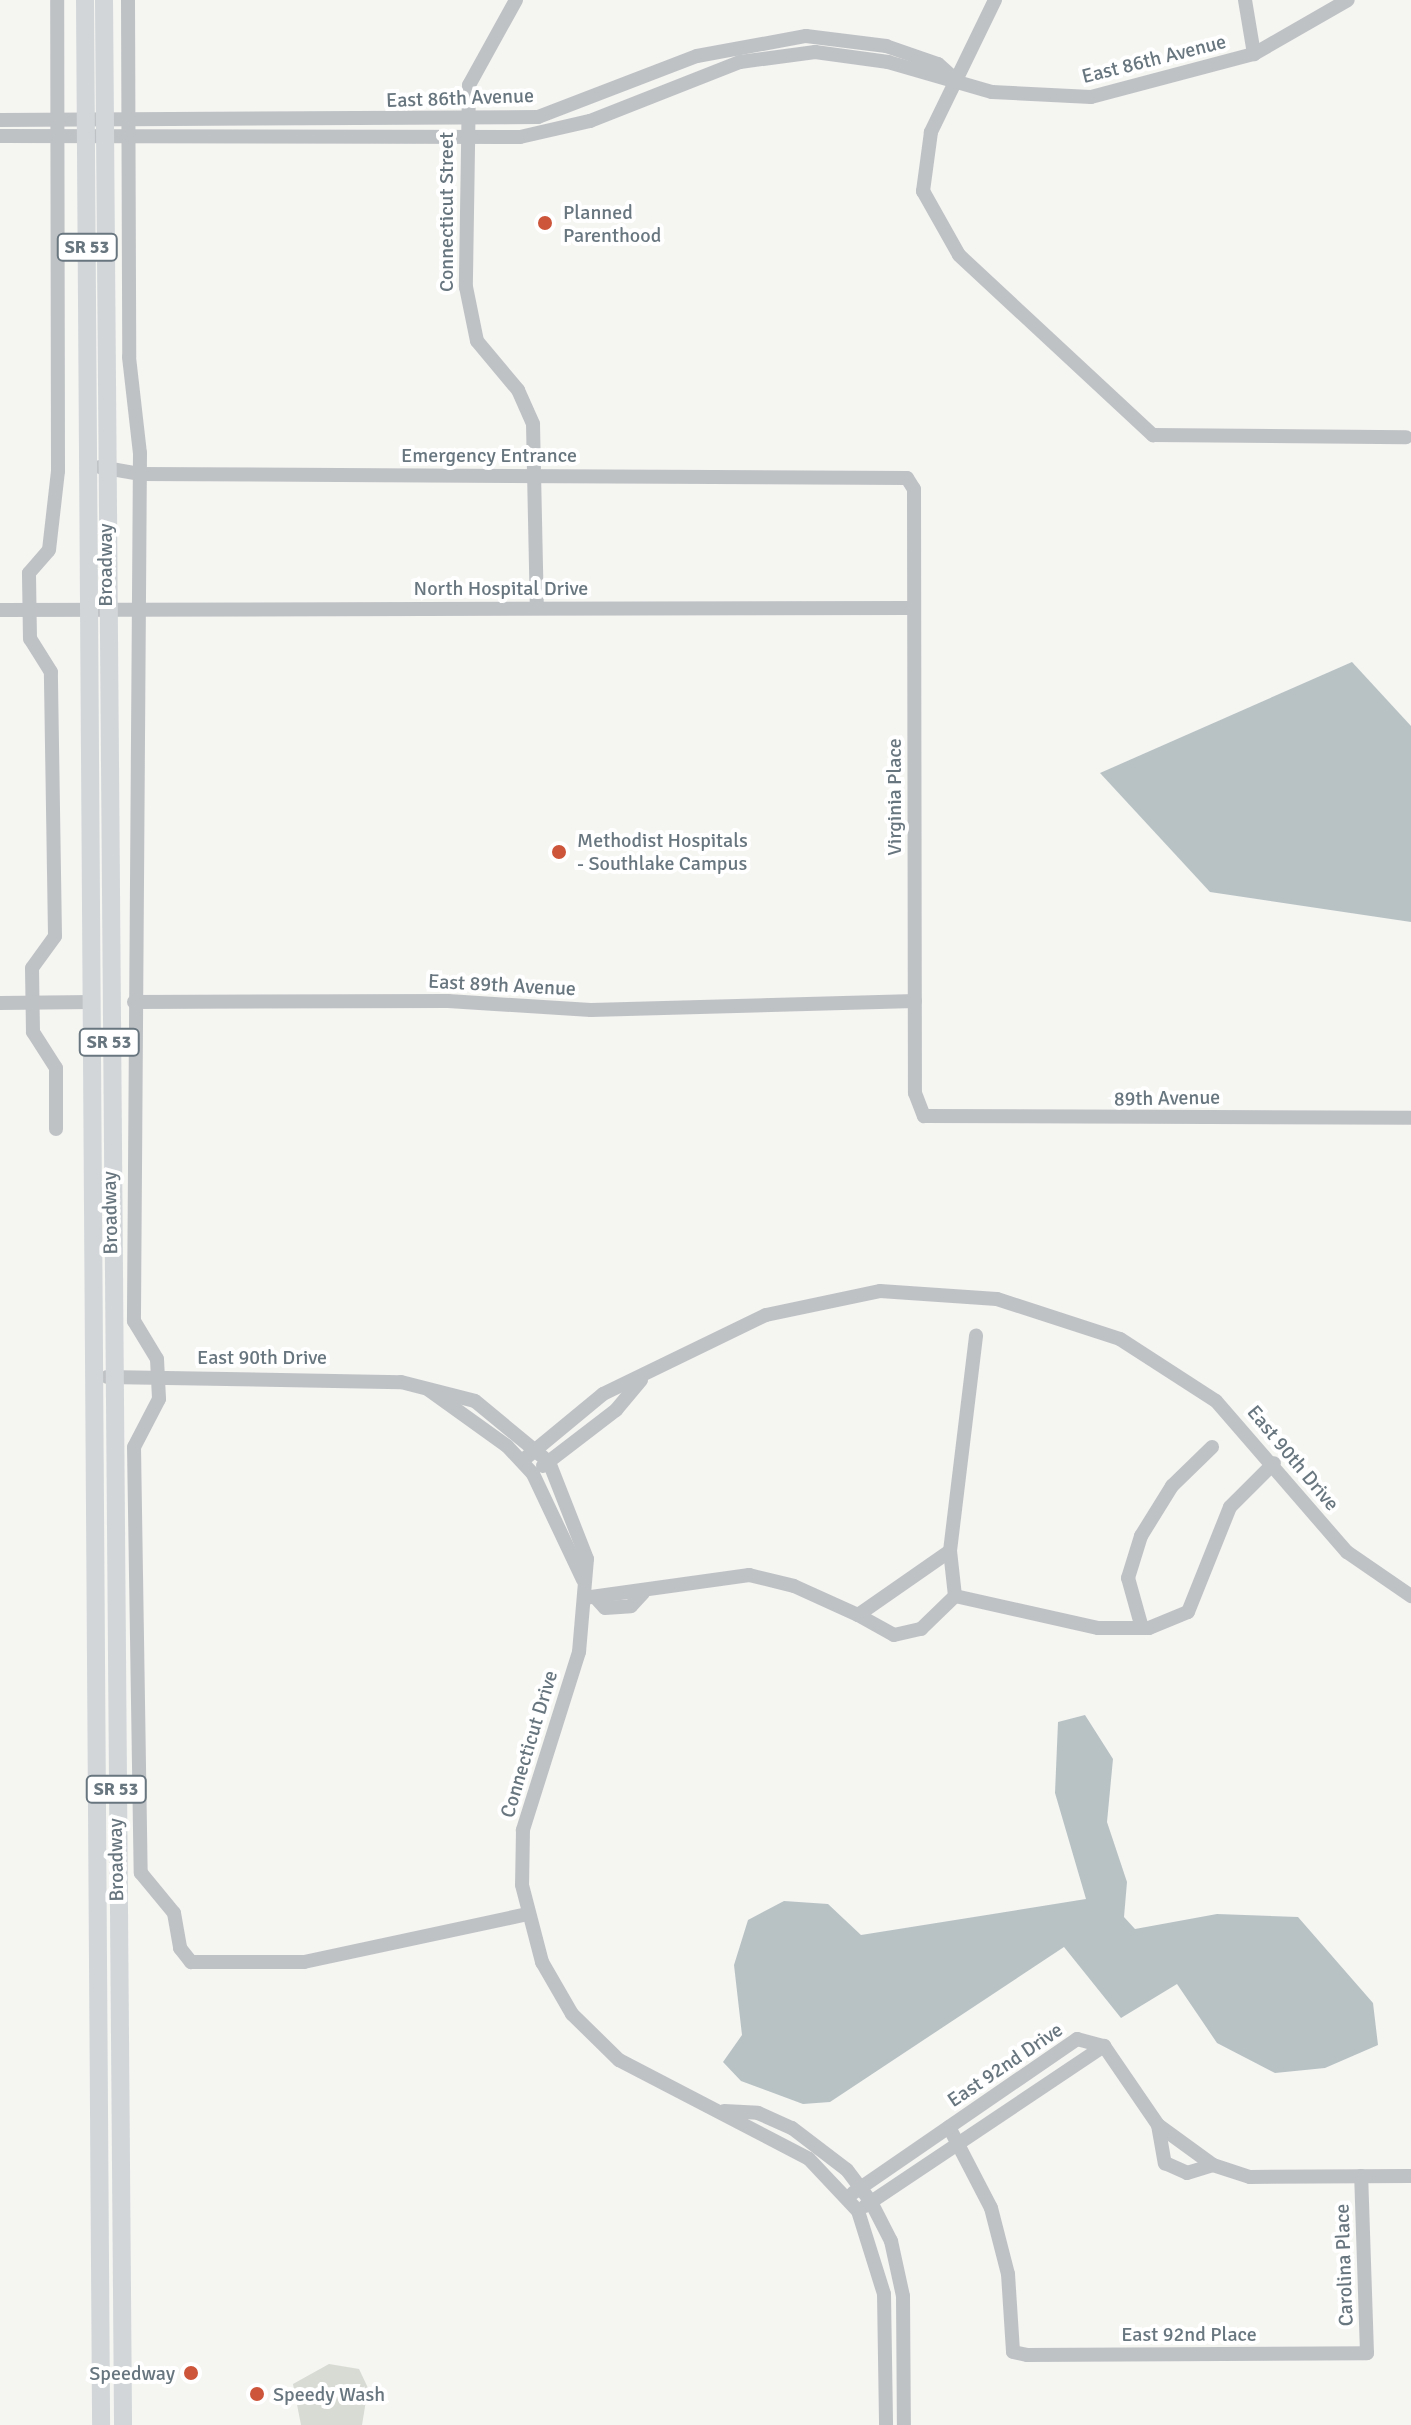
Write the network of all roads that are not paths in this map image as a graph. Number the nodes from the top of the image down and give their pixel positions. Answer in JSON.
{"nodes":[{"id":1,"x":57,"y":0,"type":"edge"},
{"id":2,"x":85,"y":0,"type":"edge"},
{"id":3,"x":104,"y":0,"type":"edge"},
{"id":4,"x":128,"y":0,"type":"edge"},
{"id":5,"x":516,"y":0,"type":"edge"},
{"id":6,"x":995,"y":0,"type":"edge"},
{"id":7,"x":1245,"y":0,"type":"edge"},
{"id":8,"x":1348,"y":0,"type":"edge"},
{"id":9,"x":1254,"y":54,"type":"junction"},
{"id":10,"x":956,"y":80,"type":"junction"},
{"id":11,"x":57,"y":119,"type":"junction"},
{"id":12,"x":0,"y":120,"type":"edge"},
{"id":13,"x":128,"y":120,"type":"junction"},
{"id":14,"x":466,"y":120,"type":"junction"},
{"id":15,"x":86,"y":129,"type":"junction"},
{"id":16,"x":106,"y":129,"type":"junction"},
{"id":17,"x":0,"y":136,"type":"edge"},
{"id":18,"x":57,"y":137,"type":"junction"},
{"id":19,"x":128,"y":138,"type":"junction"},
{"id":20,"x":466,"y":139,"type":"junction"},
{"id":21,"x":1406,"y":437,"type":"dead end"},
{"id":22,"x":88,"y":445,"type":"junction"},
{"id":23,"x":105,"y":473,"type":"junction"},
{"id":24,"x":139,"y":474,"type":"junction"},
{"id":25,"x":537,"y":475,"type":"junction"},
{"id":26,"x":907,"y":478,"type":"joint"},
{"id":27,"x":537,"y":608,"type":"junction"},
{"id":28,"x":913,"y":608,"type":"junction"},
{"id":29,"x":30,"y":609,"type":"junction"},
{"id":30,"x":97,"y":609,"type":"junction"},
{"id":31,"x":0,"y":610,"type":"edge"},
{"id":32,"x":139,"y":610,"type":"junction"},
{"id":33,"x":915,"y":1001,"type":"junction"},
{"id":34,"x":92,"y":1002,"type":"junction"},
{"id":35,"x":134,"y":1002,"type":"junction"},
{"id":36,"x":0,"y":1003,"type":"edge"},
{"id":37,"x":33,"y":1003,"type":"junction"},
{"id":38,"x":924,"y":1116,"type":"joint"},
{"id":39,"x":1411,"y":1118,"type":"edge"},
{"id":40,"x":56,"y":1129,"type":"dead end"},
{"id":41,"x":976,"y":1336,"type":"dead end"},
{"id":42,"x":103,"y":1377,"type":"junction"},
{"id":43,"x":158,"y":1377,"type":"junction"},
{"id":44,"x":641,"y":1380,"type":"junction"},
{"id":45,"x":428,"y":1389,"type":"junction"},
{"id":46,"x":1212,"y":1447,"type":"dead end"},
{"id":47,"x":537,"y":1449,"type":"junction"},
{"id":48,"x":522,"y":1461,"type":"junction"},
{"id":49,"x":549,"y":1462,"type":"junction"},
{"id":50,"x":1274,"y":1463,"type":"junction"},
{"id":51,"x":533,"y":1474,"type":"junction"},
{"id":52,"x":950,"y":1551,"type":"junction"},
{"id":53,"x":583,"y":1580,"type":"junction"},
{"id":54,"x":955,"y":1596,"type":"junction"},
{"id":55,"x":1411,"y":1596,"type":"edge"},
{"id":56,"x":590,"y":1598,"type":"junction"},
{"id":57,"x":858,"y":1615,"type":"junction"},
{"id":58,"x":1142,"y":1628,"type":"junction"},
{"id":59,"x":527,"y":1914,"type":"junction"},
{"id":60,"x":1104,"y":2046,"type":"junction"},
{"id":61,"x":724,"y":2111,"type":"junction"},
{"id":62,"x":1158,"y":2125,"type":"junction"},
{"id":63,"x":949,"y":2127,"type":"junction"},
{"id":64,"x":958,"y":2142,"type":"junction"},
{"id":65,"x":1213,"y":2165,"type":"junction"},
{"id":66,"x":1361,"y":2176,"type":"junction"},
{"id":67,"x":1411,"y":2176,"type":"edge"},
{"id":68,"x":861,"y":2188,"type":"junction"},
{"id":69,"x":846,"y":2197,"type":"junction"},
{"id":70,"x":864,"y":2206,"type":"junction"},
{"id":71,"x":1367,"y":2353,"type":"joint"},
{"id":72,"x":101,"y":2425,"type":"edge"},
{"id":73,"x":123,"y":2425,"type":"edge"},
{"id":74,"x":886,"y":2425,"type":"edge"},
{"id":75,"x":904,"y":2425,"type":"edge"}],
"edges":[{"from":1,"to":11,"type":"street"},
{"from":2,"to":15,"type":"main road","name":"Broadway","number":"SR 53"},
{"from":3,"to":16,"type":"main road","name":"Broadway","number":"SR 53"},
{"from":4,"to":13,"type":"street"},
{"from":5,"to":14,"type":"street","name":"Connecticut Street"},
{"from":6,"to":10,"type":"street"},
{"from":7,"to":9,"type":"street"},
{"from":8,"to":9,"type":"street","name":"East 86th Avenue"},
{"from":9,"to":10,"type":"street","name":"East 86th Avenue"},
{"from":10,"to":14,"type":"street","name":"East 86th Avenue"},
{"from":10,"to":20,"type":"street","name":"East 86th Avenue"},
{"from":10,"to":21,"type":"street"},
{"from":11,"to":12,"type":"street"},
{"from":11,"to":15,"type":"street"},
{"from":11,"to":18,"type":"street"},
{"from":13,"to":14,"type":"street","name":"East 86th Avenue"},
{"from":13,"to":16,"type":"street","name":"East 86th Avenue"},
{"from":13,"to":19,"type":"street"},
{"from":14,"to":20,"type":"street","name":"Connecticut Street"},
{"from":15,"to":16,"type":"street","name":"East 86th Avenue"},
{"from":15,"to":18,"type":"street"},
{"from":15,"to":22,"type":"main road","name":"Broadway","number":"SR 53"},
{"from":16,"to":19,"type":"street","name":"East 86th Avenue"},
{"from":16,"to":23,"type":"main road","name":"Broadway","number":"SR 53"},
{"from":17,"to":18,"type":"street"},
{"from":18,"to":29,"type":"street"},
{"from":19,"to":20,"type":"street","name":"East 86th Avenue"},
{"from":19,"to":24,"type":"street"},
{"from":20,"to":25,"type":"street","name":"Connecticut Street"},
{"from":22,"to":23,"type":"street"},
{"from":22,"to":30,"type":"main road","name":"Broadway","number":"SR 53"},
{"from":23,"to":24,"type":"street","name":"Emergency Entrance"},
{"from":23,"to":30,"type":"main road","name":"Broadway","number":"SR 53"},
{"from":24,"to":25,"type":"street","name":"Emergency Entrance"},
{"from":24,"to":32,"type":"street"},
{"from":25,"to":26,"type":"street","name":"Emergency Entrance"},
{"from":25,"to":27,"type":"street","name":"Connecticut Street"},
{"from":26,"to":28,"type":"street","name":"Virginia Place"},
{"from":27,"to":28,"type":"street","name":"North Hospital Drive"},
{"from":27,"to":32,"type":"street","name":"North Hospital Drive"},
{"from":28,"to":33,"type":"street","name":"Virginia Place"},
{"from":29,"to":30,"type":"street","name":"North Hospital Drive"},
{"from":29,"to":31,"type":"street","name":"North Hospital Drive"},
{"from":29,"to":37,"type":"street"},
{"from":30,"to":32,"type":"street","name":"North Hospital Drive"},
{"from":30,"to":34,"type":"main road","name":"Broadway","number":"SR 53"},
{"from":30,"to":42,"type":"main road","name":"Broadway","number":"SR 53"},
{"from":32,"to":35,"type":"street"},
{"from":33,"to":35,"type":"street","name":"East 89th Avenue"},
{"from":33,"to":38,"type":"street","name":"Virginia Place"},
{"from":34,"to":37,"type":"street"},
{"from":34,"to":42,"type":"main road","name":"Broadway","number":"SR 53"},
{"from":35,"to":43,"type":"street"},
{"from":36,"to":37,"type":"street"},
{"from":37,"to":40,"type":"street"},
{"from":38,"to":39,"type":"street","name":"89th Avenue"},
{"from":41,"to":52,"type":"street"},
{"from":42,"to":43,"type":"street","name":"East 90th Drive"},
{"from":42,"to":72,"type":"main road","name":"Broadway","number":"SR 53"},
{"from":42,"to":73,"type":"main road","name":"Broadway","number":"SR 53"},
{"from":43,"to":45,"type":"street","name":"East 90th Drive"},
{"from":43,"to":59,"type":"street"},
{"from":44,"to":47,"type":"street","name":"East 90th Drive"},
{"from":44,"to":49,"type":"street","name":"East 90th Drive"},
{"from":44,"to":50,"type":"street","name":"East 90th Drive"},
{"from":45,"to":47,"type":"street","name":"East 90th Drive"},
{"from":45,"to":48,"type":"street","name":"East 90th Drive"},
{"from":46,"to":58,"type":"street"},
{"from":47,"to":48,"type":"street","name":"East 90th Drive"},
{"from":47,"to":49,"type":"street","name":"East 90th Drive"},
{"from":48,"to":51,"type":"street","name":"East 90th Drive"},
{"from":49,"to":51,"type":"street","name":"East 90th Drive"},
{"from":49,"to":53,"type":"street","name":"Connecticut Drive"},
{"from":50,"to":55,"type":"street","name":"East 90th Drive"},
{"from":50,"to":58,"type":"street"},
{"from":51,"to":53,"type":"street","name":"Connecticut Drive"},
{"from":52,"to":54,"type":"street"},
{"from":52,"to":57,"type":"street"},
{"from":53,"to":56,"type":"street","name":"Connecticut Drive"},
{"from":54,"to":57,"type":"street"},
{"from":54,"to":58,"type":"street"},
{"from":56,"to":57,"type":"street"},
{"from":56,"to":59,"type":"street","name":"Connecticut Drive"},
{"from":59,"to":61,"type":"street","name":"Connecticut Drive"},
{"from":60,"to":62,"type":"street"},
{"from":60,"to":63,"type":"street","name":"East 92nd Drive"},
{"from":60,"to":64,"type":"street","name":"East 92nd Drive"},
{"from":61,"to":68,"type":"street","name":"Connecticut Drive"},
{"from":61,"to":69,"type":"street","name":"Connecticut Drive"},
{"from":62,"to":65,"type":"street"},
{"from":62,"to":65,"type":"street"},
{"from":63,"to":64,"type":"street"},
{"from":63,"to":68,"type":"street","name":"East 92nd Drive"},
{"from":64,"to":70,"type":"street","name":"East 92nd Drive"},
{"from":64,"to":71,"type":"street","name":"East 92nd Place"},
{"from":65,"to":66,"type":"street"},
{"from":66,"to":67,"type":"street"},
{"from":66,"to":71,"type":"street","name":"Carolina Place"},
{"from":68,"to":69,"type":"street","name":"East 92nd Drive"},
{"from":68,"to":70,"type":"street","name":"Connecticut Drive"},
{"from":69,"to":70,"type":"street","name":"Connecticut Drive"},
{"from":70,"to":74,"type":"street","name":"Connecticut Drive"},
{"from":70,"to":75,"type":"street","name":"Connecticut Drive"}]}
